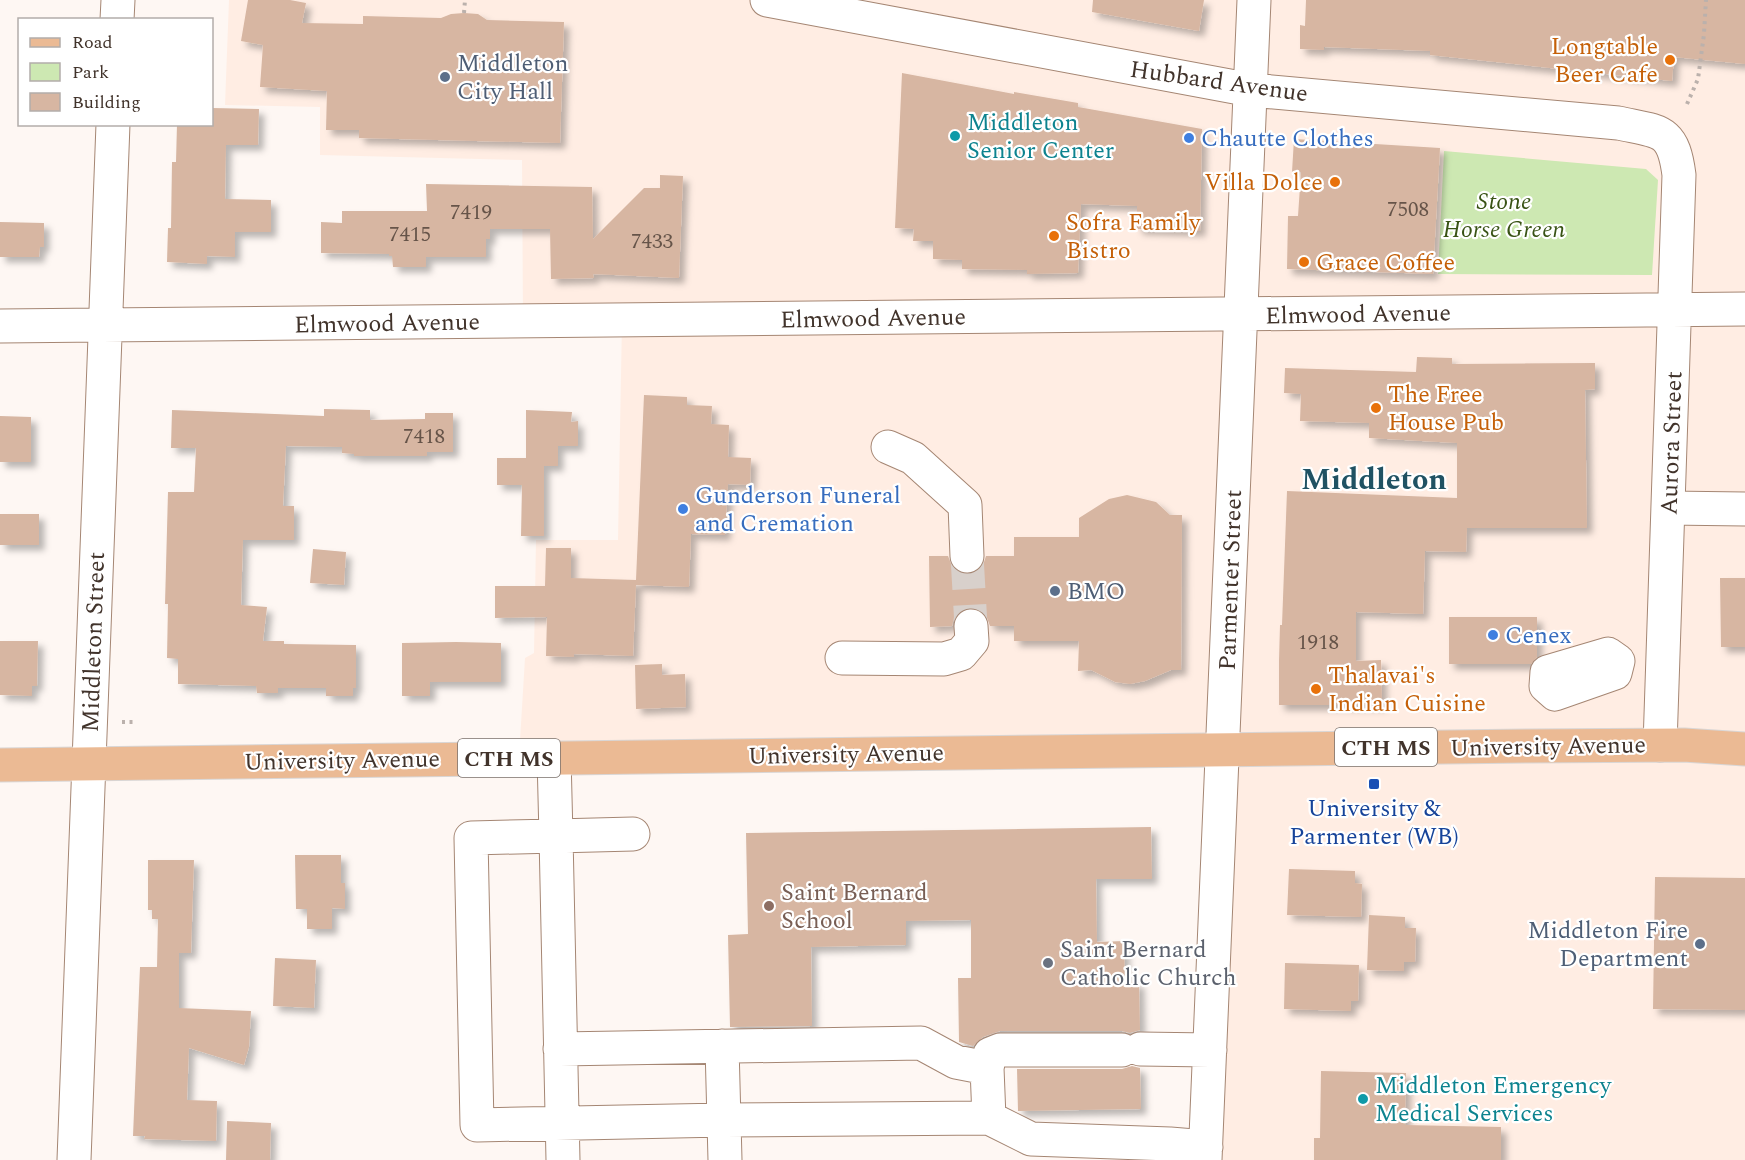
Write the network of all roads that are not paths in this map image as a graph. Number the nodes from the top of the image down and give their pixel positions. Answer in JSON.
{"nodes":[{"id":1,"x":118,"y":0,"type":"edge"},
{"id":2,"x":767,"y":0,"type":"edge"},
{"id":3,"x":1254,"y":0,"type":"edge"},
{"id":4,"x":117,"y":18,"type":"edge"},
{"id":5,"x":1251,"y":90,"type":"junction"},
{"id":6,"x":113,"y":126,"type":"edge"},
{"id":7,"x":1671,"y":142,"type":"joint"},
{"id":8,"x":1745,"y":309,"type":"edge"},
{"id":9,"x":1676,"y":310,"type":"junction"},
{"id":10,"x":1241,"y":315,"type":"junction"},
{"id":11,"x":0,"y":326,"type":"edge"},
{"id":12,"x":105,"y":326,"type":"junction"},
{"id":13,"x":888,"y":447,"type":"dead end"},
{"id":14,"x":1668,"y":508,"type":"junction"},
{"id":15,"x":1745,"y":508,"type":"edge"},
{"id":16,"x":967,"y":556,"type":"tunnel mouth"},
{"id":17,"x":971,"y":626,"type":"tunnel mouth"},
{"id":18,"x":842,"y":658,"type":"dead end"},
{"id":19,"x":1745,"y":733,"type":"edge"},
{"id":20,"x":1660,"y":745,"type":"junction"},
{"id":21,"x":1692,"y":745,"type":"junction"},
{"id":22,"x":1223,"y":749,"type":"junction"},
{"id":23,"x":1745,"y":749,"type":"edge"},
{"id":24,"x":554,"y":757,"type":"junction"},
{"id":25,"x":88,"y":764,"type":"junction"},
{"id":26,"x":0,"y":765,"type":"edge"},
{"id":27,"x":633,"y":834,"type":"dead end"},
{"id":28,"x":556,"y":836,"type":"junction"},
{"id":29,"x":723,"y":1046,"type":"junction"},
{"id":30,"x":560,"y":1049,"type":"junction"},
{"id":31,"x":1210,"y":1050,"type":"junction"},
{"id":32,"x":987,"y":1068,"type":"junction"},
{"id":33,"x":989,"y":1118,"type":"junction"},
{"id":34,"x":724,"y":1120,"type":"junction"},
{"id":35,"x":562,"y":1124,"type":"junction"},
{"id":36,"x":1206,"y":1154,"type":"edge"},
{"id":37,"x":74,"y":1160,"type":"edge"},
{"id":38,"x":563,"y":1160,"type":"edge"},
{"id":39,"x":725,"y":1160,"type":"edge"}],
"edges":[{"from":1,"to":4,"type":"street"},
{"from":2,"to":5,"type":"street","name":"Hubbard Avenue"},
{"from":3,"to":5,"type":"street","name":"Parmenter Street"},
{"from":5,"to":7,"type":"street","name":"Hubbard Avenue"},
{"from":5,"to":10,"type":"street","name":"Parmenter Street"},
{"from":6,"to":12,"type":"street","name":"Middleton Street"},
{"from":7,"to":9,"type":"street","name":"Aurora Street"},
{"from":8,"to":9,"type":"street","name":"Elmwood Avenue"},
{"from":9,"to":10,"type":"street","name":"Elmwood Avenue"},
{"from":9,"to":14,"type":"street","name":"Aurora Street"},
{"from":10,"to":12,"type":"street","name":"Elmwood Avenue"},
{"from":10,"to":22,"type":"street","name":"Parmenter Street"},
{"from":11,"to":12,"type":"street","name":"Elmwood Avenue"},
{"from":12,"to":25,"type":"street","name":"Middleton Street"},
{"from":13,"to":16,"type":"street"},
{"from":14,"to":15,"type":"street"},
{"from":14,"to":20,"type":"street","name":"Aurora Street"},
{"from":17,"to":18,"type":"street"},
{"from":19,"to":21,"type":"main road","name":"University Avenue","number":"CTH MS"},
{"from":20,"to":21,"type":"main road","name":"University Avenue","number":"CTH MS"},
{"from":20,"to":22,"type":"main road","name":"University Avenue","number":"CTH MS"},
{"from":21,"to":23,"type":"main road","name":"University Avenue","number":"CTH MS"},
{"from":22,"to":24,"type":"main road","name":"University Avenue","number":"CTH MS"},
{"from":22,"to":31,"type":"street","name":"Parmenter Street"},
{"from":24,"to":25,"type":"main road","name":"University Avenue","number":"CTH MS"},
{"from":24,"to":28,"type":"street"},
{"from":25,"to":26,"type":"main road","name":"University Avenue","number":"CTH MS"},
{"from":25,"to":37,"type":"street","name":"Middleton Street"},
{"from":27,"to":28,"type":"street"},
{"from":28,"to":30,"type":"street"},
{"from":28,"to":35,"type":"street"},
{"from":29,"to":30,"type":"street"},
{"from":29,"to":32,"type":"street"},
{"from":29,"to":34,"type":"street"},
{"from":30,"to":35,"type":"street"},
{"from":31,"to":32,"type":"street"},
{"from":31,"to":36,"type":"street","name":"Parmenter Street"},
{"from":32,"to":33,"type":"street"},
{"from":33,"to":34,"type":"street"},
{"from":33,"to":36,"type":"street"},
{"from":34,"to":35,"type":"street"},
{"from":34,"to":39,"type":"street"},
{"from":35,"to":38,"type":"street"}]}
